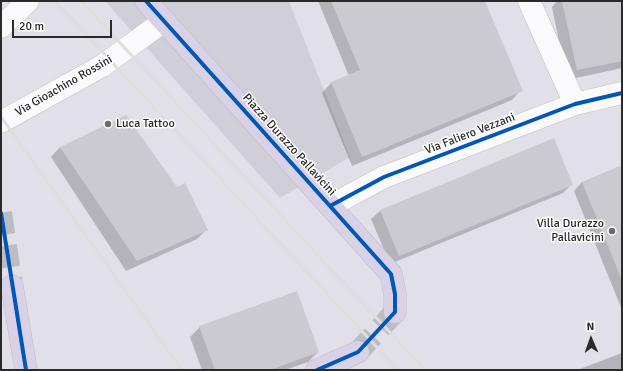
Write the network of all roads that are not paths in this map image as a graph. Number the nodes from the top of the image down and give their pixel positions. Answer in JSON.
{"nodes":[{"id":1,"x":28,"y":1,"type":"edge"},
{"id":2,"x":146,"y":1,"type":"edge"},
{"id":3,"x":529,"y":1,"type":"edge"},
{"id":4,"x":164,"y":21,"type":"junction"},
{"id":5,"x":1,"y":27,"type":"edge"},
{"id":6,"x":622,"y":93,"type":"edge"},
{"id":7,"x":575,"y":104,"type":"junction"},
{"id":8,"x":1,"y":122,"type":"edge"},
{"id":9,"x":330,"y":206,"type":"junction"},
{"id":10,"x":9,"y":292,"type":"tunnel mouth"},
{"id":11,"x":395,"y":312,"type":"tunnel mouth"},
{"id":12,"x":358,"y":352,"type":"tunnel mouth"},
{"id":13,"x":26,"y":370,"type":"edge"},
{"id":14,"x":317,"y":370,"type":"edge"}],
"edges":[{"from":1,"to":5,"type":"street"},
{"from":2,"to":4,"type":"main road","name":"Piazza Durazzo Pallavicini"},
{"from":3,"to":7,"type":"street"},
{"from":4,"to":8,"type":"street","name":"Via Gioachino Rossini"},
{"from":4,"to":9,"type":"main road","name":"Piazza Durazzo Pallavicini"},
{"from":6,"to":7,"type":"street","name":"Via Faliero Vezzani"},
{"from":7,"to":9,"type":"street","name":"Via Faliero Vezzani"},
{"from":9,"to":11,"type":"main road","name":"Piazza Durazzo Pallavicini"},
{"from":10,"to":13,"type":"main road"},
{"from":12,"to":14,"type":"main road"}]}
